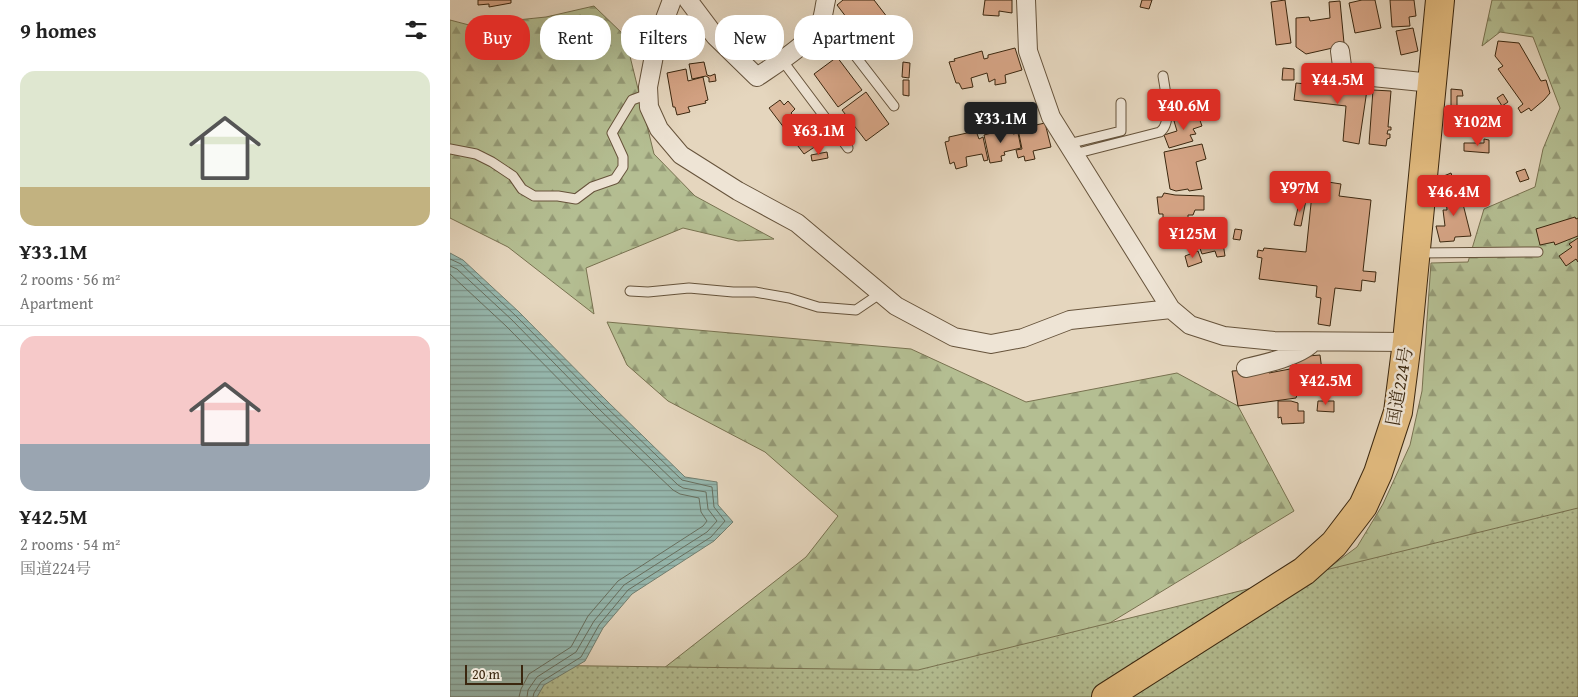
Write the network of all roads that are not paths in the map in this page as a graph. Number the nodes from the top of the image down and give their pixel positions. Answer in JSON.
{"nodes":[{"id":1,"x":672,"y":0,"type":"edge"},
{"id":2,"x":688,"y":0,"type":"edge"},
{"id":3,"x":1026,"y":0,"type":"edge"},
{"id":4,"x":1440,"y":0,"type":"edge"},
{"id":5,"x":824,"y":7,"type":"edge"},
{"id":6,"x":715,"y":35,"type":"edge"},
{"id":7,"x":1340,"y":51,"type":"dead end"},
{"id":8,"x":784,"y":58,"type":"edge"},
{"id":9,"x":739,"y":60,"type":"edge"},
{"id":10,"x":782,"y":60,"type":"joint"},
{"id":11,"x":1164,"y":76,"type":"dead end"},
{"id":12,"x":1432,"y":83,"type":"junction"},
{"id":13,"x":648,"y":94,"type":"junction"},
{"id":14,"x":1121,"y":103,"type":"dead end"},
{"id":15,"x":894,"y":106,"type":"dead end"},
{"id":16,"x":848,"y":148,"type":"dead end"},
{"id":17,"x":450,"y":149,"type":"edge"},
{"id":18,"x":1071,"y":149,"type":"junction"},
{"id":19,"x":1538,"y":252,"type":"dead end"},
{"id":20,"x":1415,"y":253,"type":"junction"},
{"id":21,"x":630,"y":291,"type":"dead end"},
{"id":22,"x":881,"y":293,"type":"junction"},
{"id":23,"x":1171,"y":309,"type":"junction"},
{"id":24,"x":1313,"y":342,"type":"junction"},
{"id":25,"x":1407,"y":342,"type":"junction"},
{"id":26,"x":1246,"y":368,"type":"dead end"},
{"id":27,"x":1106,"y":697,"type":"edge"}],
"edges":[{"from":1,"to":13,"type":"street"},
{"from":2,"to":6,"type":"street"},
{"from":3,"to":18,"type":"street"},
{"from":4,"to":12,"type":"highway","name":"国道224号"},
{"from":5,"to":8,"type":"street"},
{"from":5,"to":15,"type":"lane"},
{"from":7,"to":12,"type":"street"},
{"from":9,"to":10,"type":"street"},
{"from":10,"to":16,"type":"lane"},
{"from":11,"to":18,"type":"lane"},
{"from":12,"to":20,"type":"highway","name":"国道224号"},
{"from":13,"to":17,"type":"lane"},
{"from":13,"to":22,"type":"street"},
{"from":14,"to":18,"type":"lane"},
{"from":18,"to":23,"type":"street"},
{"from":19,"to":20,"type":"lane"},
{"from":20,"to":25,"type":"highway","name":"国道224号"},
{"from":21,"to":22,"type":"lane"},
{"from":22,"to":23,"type":"street"},
{"from":23,"to":24,"type":"street"},
{"from":24,"to":25,"type":"street"},
{"from":24,"to":26,"type":"street"},
{"from":25,"to":27,"type":"highway","name":"国道224号"}]}
